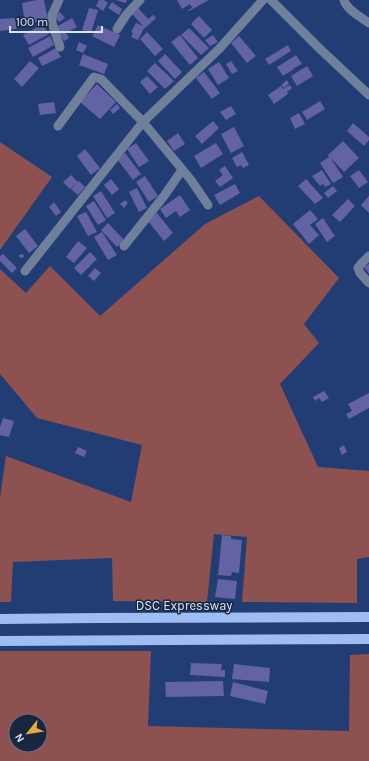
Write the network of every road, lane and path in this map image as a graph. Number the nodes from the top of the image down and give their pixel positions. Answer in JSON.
{"nodes":[{"id":1,"x":59,"y":0,"type":"edge"},
{"id":2,"x":140,"y":0,"type":"edge"},
{"id":3,"x":263,"y":0,"type":"edge"},
{"id":4,"x":271,"y":0,"type":"edge"},
{"id":5,"x":344,"y":0,"type":"edge"},
{"id":6,"x":369,"y":23,"type":"edge"},
{"id":7,"x":117,"y":30,"type":"dead end"},
{"id":8,"x":60,"y":47,"type":"dead end"},
{"id":9,"x":369,"y":95,"type":"edge"},
{"id":10,"x":143,"y":122,"type":"junction"},
{"id":11,"x":58,"y":126,"type":"dead end"},
{"id":12,"x":182,"y":170,"type":"junction"},
{"id":13,"x":208,"y":205,"type":"dead end"},
{"id":14,"x":124,"y":246,"type":"dead end"},
{"id":15,"x":369,"y":256,"type":"edge"},
{"id":16,"x":25,"y":272,"type":"dead end"},
{"id":17,"x":369,"y":283,"type":"edge"},
{"id":18,"x":369,"y":617,"type":"edge"},
{"id":19,"x":0,"y":619,"type":"edge"},
{"id":20,"x":369,"y":639,"type":"edge"},
{"id":21,"x":0,"y":641,"type":"edge"}],
"edges":[{"from":1,"to":8,"type":"street"},
{"from":2,"to":7,"type":"street"},
{"from":3,"to":10,"type":"street"},
{"from":4,"to":9,"type":"street"},
{"from":5,"to":6,"type":"street"},
{"from":10,"to":11,"type":"street"},
{"from":10,"to":12,"type":"street"},
{"from":10,"to":16,"type":"street"},
{"from":12,"to":13,"type":"street"},
{"from":12,"to":14,"type":"street"},
{"from":15,"to":17,"type":"street"},
{"from":18,"to":19,"type":"main road","name":"DSC Expressway"},
{"from":20,"to":21,"type":"main road"}]}
